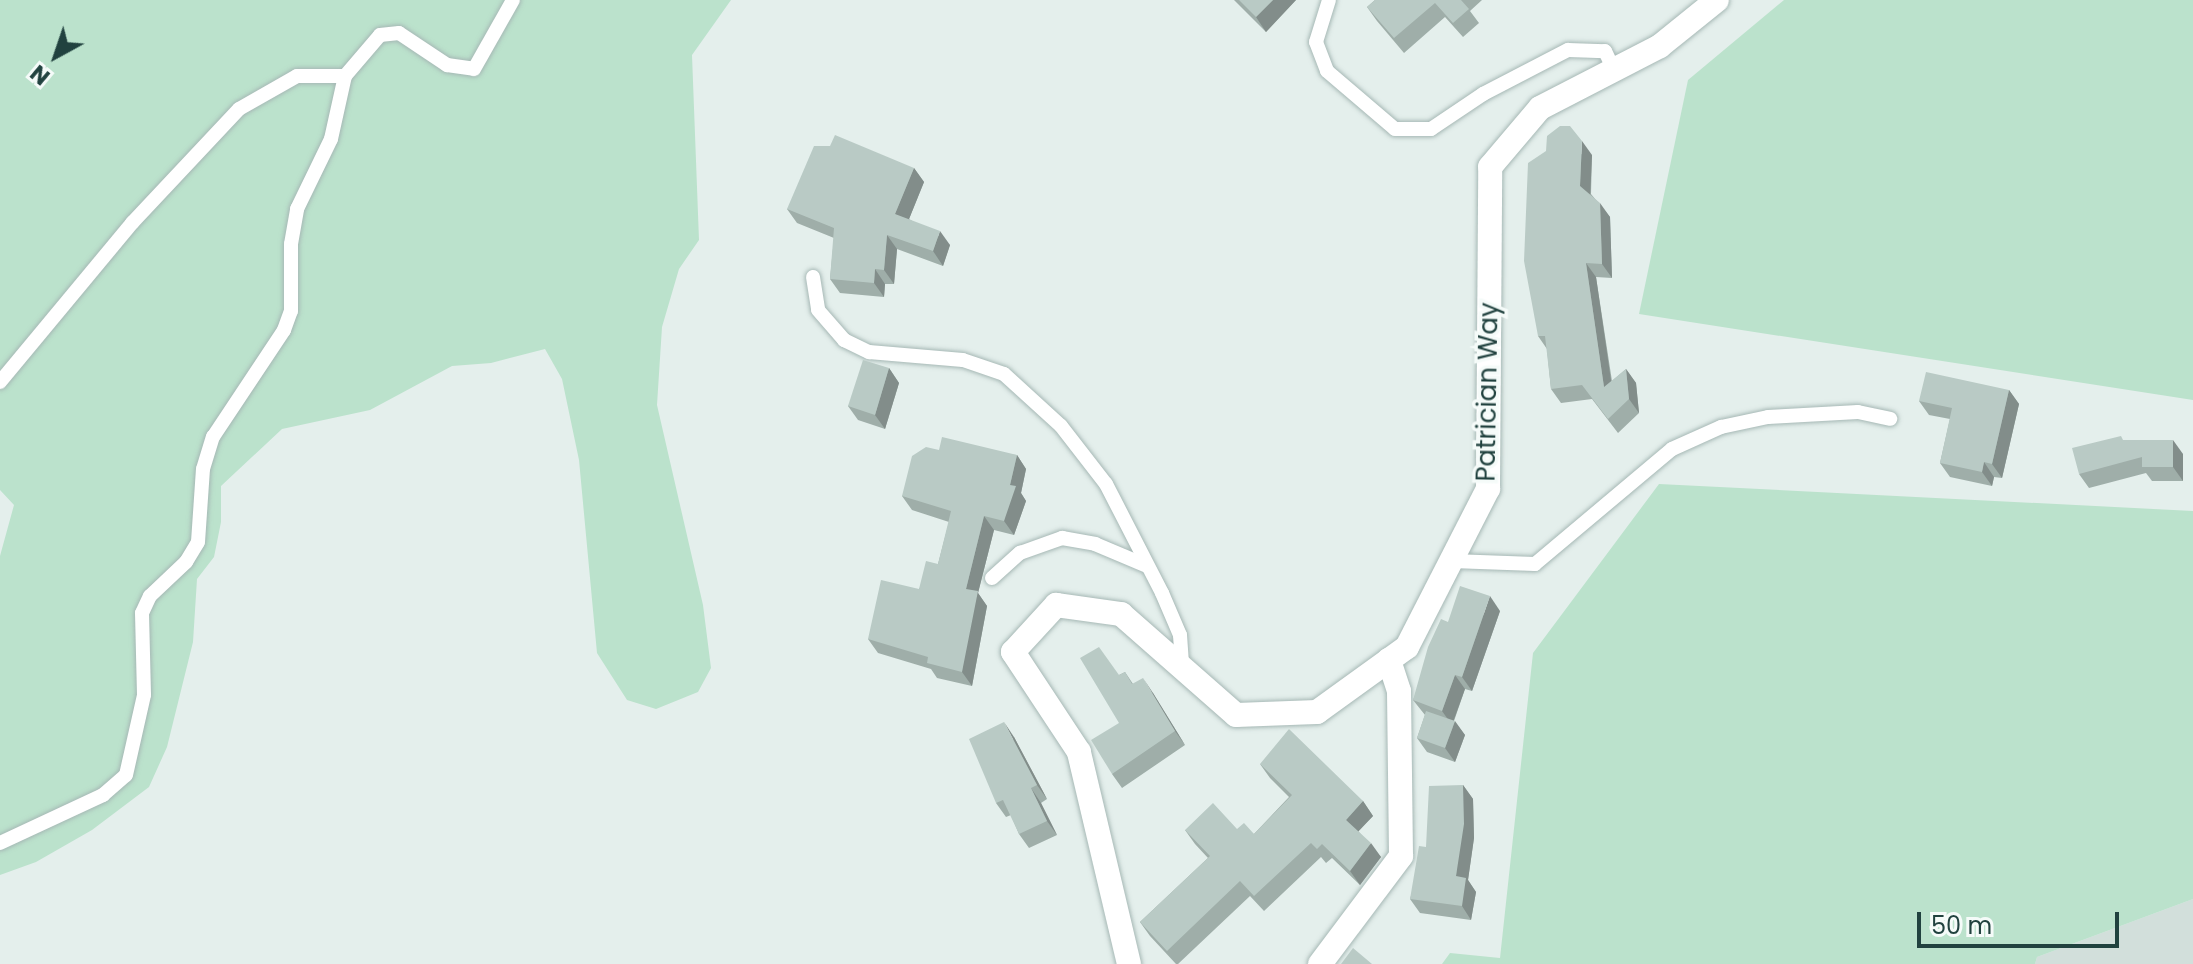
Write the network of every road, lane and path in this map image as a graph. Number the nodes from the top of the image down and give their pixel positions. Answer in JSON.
{"nodes":[{"id":1,"x":513,"y":0,"type":"edge"},
{"id":2,"x":1329,"y":0,"type":"edge"},
{"id":3,"x":1717,"y":0,"type":"edge"},
{"id":4,"x":1690,"y":10,"type":"edge"},
{"id":5,"x":1614,"y":70,"type":"junction"},
{"id":6,"x":345,"y":76,"type":"junction"},
{"id":7,"x":813,"y":277,"type":"dead end"},
{"id":8,"x":0,"y":382,"type":"edge"},
{"id":9,"x":1890,"y":419,"type":"dead end"},
{"id":10,"x":1452,"y":561,"type":"junction"},
{"id":11,"x":1147,"y":567,"type":"junction"},
{"id":12,"x":992,"y":578,"type":"dead end"},
{"id":13,"x":1389,"y":660,"type":"junction"},
{"id":14,"x":1182,"y":667,"type":"junction"},
{"id":15,"x":0,"y":843,"type":"edge"},
{"id":16,"x":1129,"y":964,"type":"edge"},
{"id":17,"x":1320,"y":964,"type":"edge"}],
"edges":[{"from":1,"to":6,"type":"lane"},
{"from":2,"to":5,"type":"lane"},
{"from":3,"to":4,"type":"street","name":"Patrician Way"},
{"from":4,"to":5,"type":"street","name":"Patrician Way"},
{"from":5,"to":10,"type":"street","name":"Patrician Way"},
{"from":6,"to":8,"type":"lane"},
{"from":6,"to":15,"type":"lane"},
{"from":7,"to":11,"type":"lane"},
{"from":9,"to":10,"type":"lane"},
{"from":10,"to":13,"type":"street","name":"Patrician Way"},
{"from":11,"to":12,"type":"lane"},
{"from":11,"to":14,"type":"lane"},
{"from":13,"to":14,"type":"street","name":"Patrician Way"},
{"from":13,"to":17,"type":"street"},
{"from":14,"to":16,"type":"street","name":"Patrician Way"}]}
